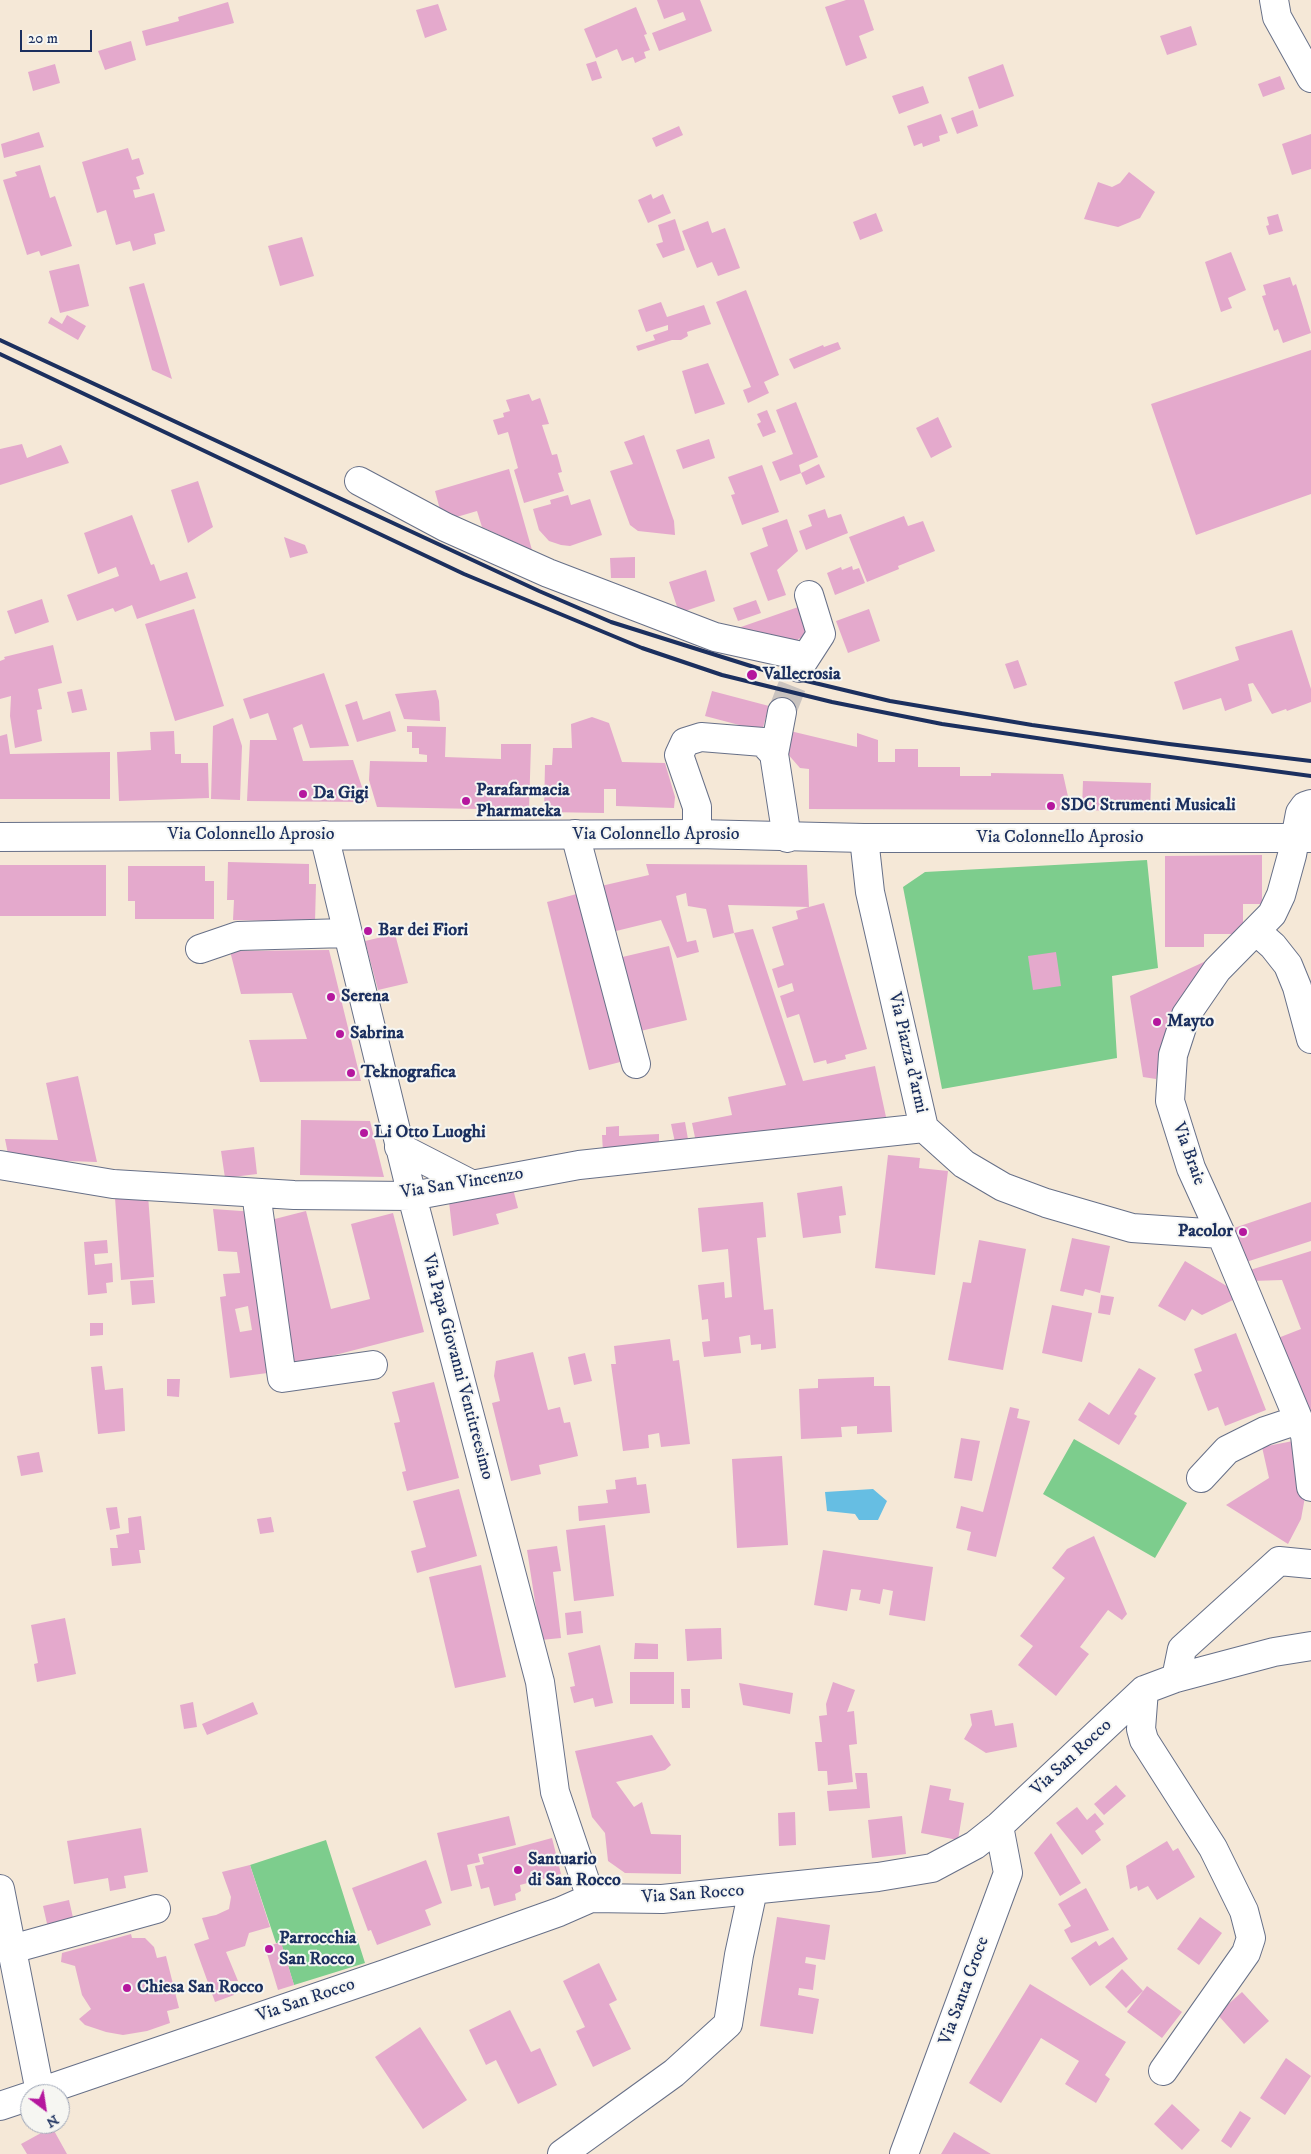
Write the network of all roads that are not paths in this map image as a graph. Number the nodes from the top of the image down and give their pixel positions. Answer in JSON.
{"nodes":[{"id":1,"x":1274,"y":0,"type":"edge"},
{"id":2,"x":1311,"y":78,"type":"edge"},
{"id":3,"x":359,"y":481,"type":"dead end"},
{"id":4,"x":810,"y":595,"type":"dead end"},
{"id":5,"x":782,"y":712,"type":"tunnel mouth"},
{"id":6,"x":774,"y":754,"type":"junction"},
{"id":7,"x":1311,"y":804,"type":"edge"},
{"id":8,"x":576,"y":834,"type":"junction"},
{"id":9,"x":697,"y":834,"type":"junction"},
{"id":10,"x":324,"y":835,"type":"junction"},
{"id":11,"x":0,"y":837,"type":"edge"},
{"id":12,"x":787,"y":838,"type":"junction"},
{"id":13,"x":864,"y":838,"type":"junction"},
{"id":14,"x":1303,"y":838,"type":"edge"},
{"id":15,"x":1256,"y":931,"type":"junction"},
{"id":16,"x":348,"y":933,"type":"junction"},
{"id":17,"x":200,"y":949,"type":"dead end"},
{"id":18,"x":1311,"y":1039,"type":"edge"},
{"id":19,"x":636,"y":1064,"type":"dead end"},
{"id":20,"x":924,"y":1128,"type":"junction"},
{"id":21,"x":400,"y":1146,"type":"junction"},
{"id":22,"x":0,"y":1165,"type":"edge"},
{"id":23,"x":471,"y":1184,"type":"junction"},
{"id":24,"x":256,"y":1193,"type":"junction"},
{"id":25,"x":412,"y":1196,"type":"junction"},
{"id":26,"x":1221,"y":1234,"type":"junction"},
{"id":27,"x":373,"y":1364,"type":"dead end"},
{"id":28,"x":1298,"y":1420,"type":"junction"},
{"id":29,"x":1201,"y":1478,"type":"dead end"},
{"id":30,"x":1311,"y":1487,"type":"edge"},
{"id":31,"x":1311,"y":1564,"type":"edge"},
{"id":32,"x":1311,"y":1646,"type":"edge"},
{"id":33,"x":1176,"y":1678,"type":"junction"},
{"id":34,"x":1144,"y":1690,"type":"junction"},
{"id":35,"x":999,"y":1826,"type":"junction"},
{"id":36,"x":0,"y":1889,"type":"edge"},
{"id":37,"x":753,"y":1890,"type":"junction"},
{"id":38,"x":591,"y":1898,"type":"junction"},
{"id":39,"x":156,"y":1909,"type":"dead end"},
{"id":40,"x":12,"y":1949,"type":"junction"},
{"id":41,"x":1163,"y":2071,"type":"dead end"},
{"id":42,"x":33,"y":2084,"type":"edge"},
{"id":43,"x":64,"y":2084,"type":"edge"},
{"id":44,"x":20,"y":2099,"type":"edge"},
{"id":45,"x":0,"y":2106,"type":"edge"},
{"id":46,"x":562,"y":2154,"type":"edge"},
{"id":47,"x":904,"y":2154,"type":"edge"}],
"edges":[{"from":1,"to":2,"type":"street"},
{"from":3,"to":4,"type":"street"},
{"from":5,"to":6,"type":"street"},
{"from":6,"to":9,"type":"street"},
{"from":6,"to":12,"type":"street"},
{"from":7,"to":14,"type":"street","name":"Via Braie"},
{"from":8,"to":9,"type":"street","name":"Via Colonnello Aprosio"},
{"from":8,"to":10,"type":"street","name":"Via Colonnello Aprosio"},
{"from":8,"to":19,"type":"street"},
{"from":9,"to":12,"type":"street","name":"Via Colonnello Aprosio"},
{"from":10,"to":11,"type":"street","name":"Via Colonnello Aprosio"},
{"from":10,"to":16,"type":"street","name":"Via Papa Giovanni Ventitreesimo"},
{"from":12,"to":13,"type":"street","name":"Via Colonnello Aprosio"},
{"from":13,"to":14,"type":"street","name":"Via Colonnello Aprosio"},
{"from":13,"to":20,"type":"street","name":"Via Piazza d'armi"},
{"from":14,"to":15,"type":"street","name":"Via Braie"},
{"from":15,"to":18,"type":"street"},
{"from":15,"to":26,"type":"street","name":"Via Braie"},
{"from":16,"to":17,"type":"street"},
{"from":16,"to":21,"type":"street","name":"Via Papa Giovanni Ventitreesimo"},
{"from":20,"to":23,"type":"street","name":"Via San Vincenzo"},
{"from":20,"to":26,"type":"street","name":"Via Piazza d'armi"},
{"from":21,"to":23,"type":"street"},
{"from":21,"to":25,"type":"street","name":"Via Papa Giovanni Ventitreesimo"},
{"from":22,"to":24,"type":"street","name":"Via San Vincenzo"},
{"from":23,"to":25,"type":"street","name":"Via San Vincenzo"},
{"from":24,"to":25,"type":"street","name":"Via San Vincenzo"},
{"from":24,"to":27,"type":"street"},
{"from":25,"to":38,"type":"street","name":"Via Papa Giovanni Ventitreesimo"},
{"from":26,"to":28,"type":"street","name":"Via Braie"},
{"from":28,"to":29,"type":"street"},
{"from":28,"to":30,"type":"street","name":"Via Braie"},
{"from":31,"to":33,"type":"street"},
{"from":32,"to":33,"type":"street","name":"Via San Rocco"},
{"from":33,"to":34,"type":"street","name":"Via San Rocco"},
{"from":34,"to":35,"type":"street","name":"Via San Rocco"},
{"from":34,"to":41,"type":"street"},
{"from":35,"to":37,"type":"street","name":"Via San Rocco"},
{"from":35,"to":47,"type":"street","name":"Via Santa Croce"},
{"from":36,"to":40,"type":"street"},
{"from":37,"to":38,"type":"street","name":"Via San Rocco"},
{"from":37,"to":46,"type":"street"},
{"from":38,"to":43,"type":"street","name":"Via San Rocco"},
{"from":39,"to":40,"type":"street"},
{"from":40,"to":42,"type":"street"},
{"from":44,"to":45,"type":"street","name":"Via San Rocco"}]}
